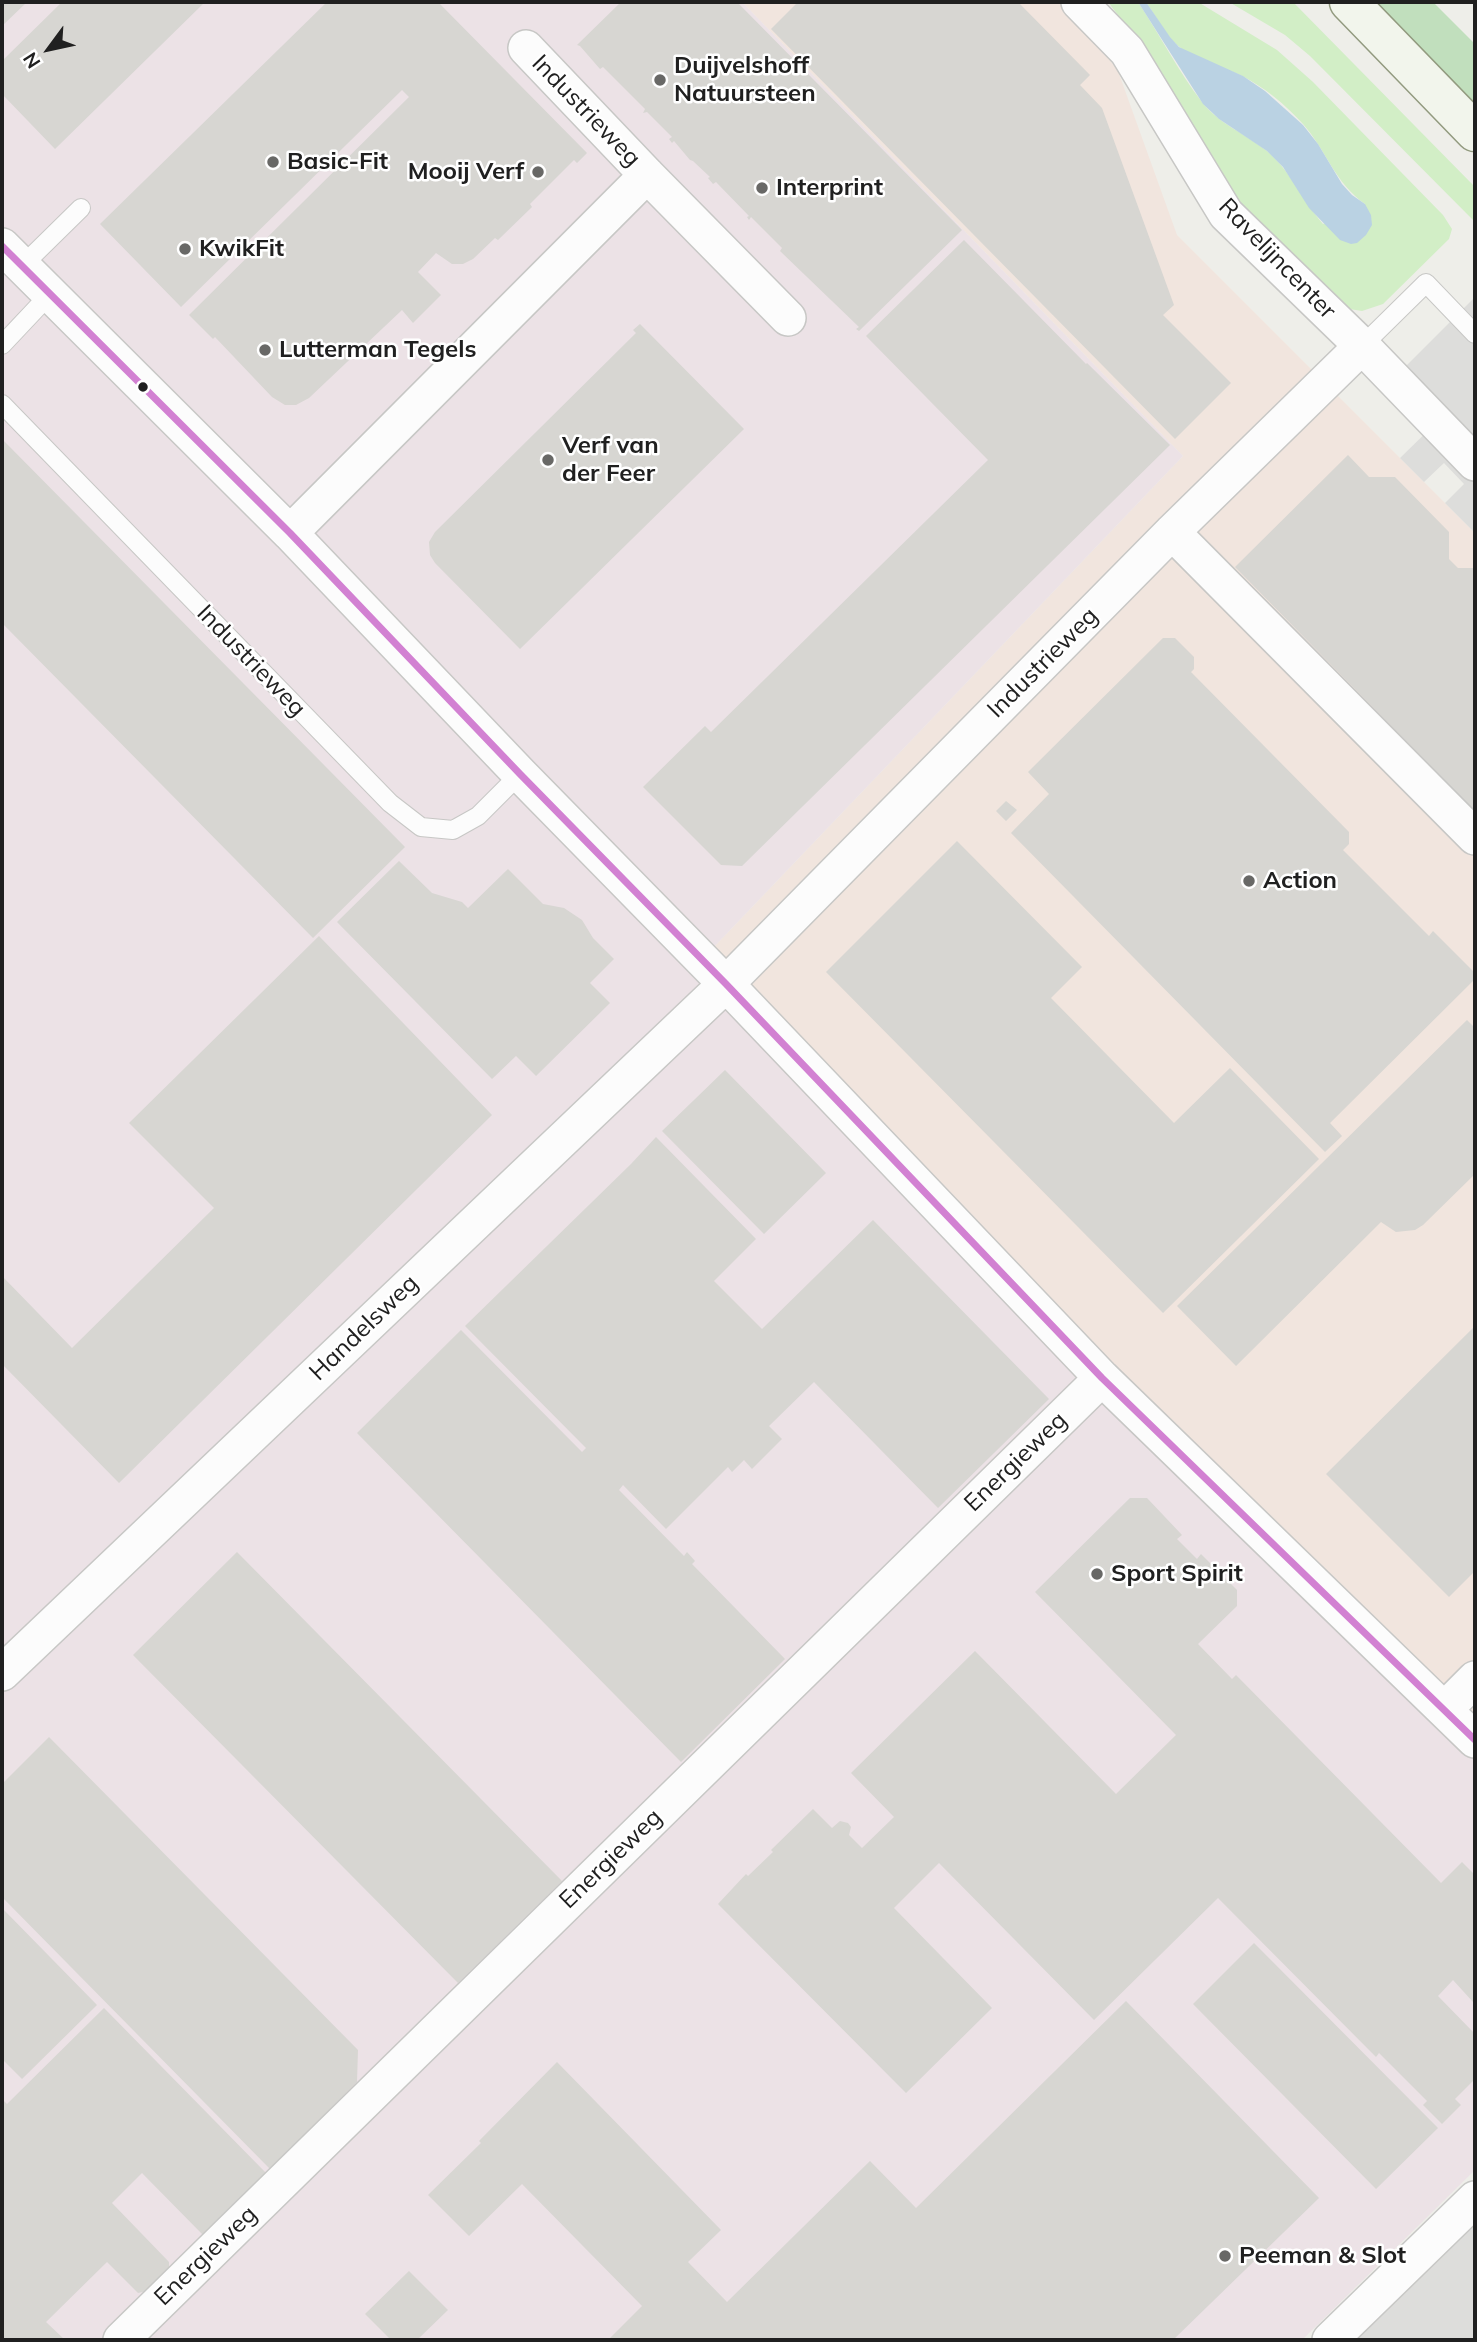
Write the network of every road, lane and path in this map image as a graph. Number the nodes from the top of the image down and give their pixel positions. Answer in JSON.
{"nodes":[{"id":1,"x":1079,"y":2,"type":"edge"},
{"id":2,"x":1349,"y":2,"type":"edge"},
{"id":3,"x":526,"y":47,"type":"dead end"},
{"id":4,"x":1475,"y":132,"type":"edge"},
{"id":5,"x":647,"y":175,"type":"junction"},
{"id":6,"x":81,"y":208,"type":"dead end"},
{"id":7,"x":12,"y":256,"type":"edge"},
{"id":8,"x":50,"y":294,"type":"junction"},
{"id":9,"x":789,"y":318,"type":"dead end"},
{"id":10,"x":1475,"y":334,"type":"edge"},
{"id":11,"x":2,"y":345,"type":"edge"},
{"id":12,"x":1363,"y":346,"type":"junction"},
{"id":13,"x":2,"y":404,"type":"edge"},
{"id":14,"x":1475,"y":463,"type":"edge"},
{"id":15,"x":1172,"y":532,"type":"junction"},
{"id":16,"x":290,"y":533,"type":"junction"},
{"id":17,"x":520,"y":774,"type":"junction"},
{"id":18,"x":1475,"y":837,"type":"edge"},
{"id":19,"x":726,"y":984,"type":"junction"},
{"id":20,"x":1102,"y":1378,"type":"junction"},
{"id":21,"x":2,"y":1673,"type":"edge"},
{"id":22,"x":1475,"y":1679,"type":"edge"},
{"id":23,"x":1445,"y":1709,"type":"junction"},
{"id":24,"x":1475,"y":1740,"type":"edge"},
{"id":25,"x":1475,"y":2200,"type":"edge"},
{"id":26,"x":121,"y":2340,"type":"edge"},
{"id":27,"x":1331,"y":2340,"type":"edge"}],
"edges":[{"from":1,"to":12,"type":"street","name":"Ravelijncenter"},
{"from":2,"to":4,"type":"main road"},
{"from":3,"to":5,"type":"street","name":"Industrieweg"},
{"from":5,"to":9,"type":"street","name":"Industrieweg"},
{"from":5,"to":16,"type":"street","name":"Industrieweg"},
{"from":6,"to":7,"type":"lane"},
{"from":7,"to":8,"type":"street"},
{"from":8,"to":11,"type":"lane"},
{"from":8,"to":16,"type":"street"},
{"from":10,"to":12,"type":"lane"},
{"from":12,"to":14,"type":"street","name":"Ravelijncenter"},
{"from":12,"to":15,"type":"street","name":"Industrieweg"},
{"from":13,"to":17,"type":"lane","name":"Industrieweg"},
{"from":15,"to":18,"type":"street"},
{"from":15,"to":19,"type":"street","name":"Industrieweg"},
{"from":16,"to":17,"type":"street"},
{"from":17,"to":19,"type":"street"},
{"from":19,"to":20,"type":"street"},
{"from":19,"to":21,"type":"street","name":"Handelsweg"},
{"from":20,"to":23,"type":"street"},
{"from":20,"to":26,"type":"street","name":"Energieweg"},
{"from":22,"to":23,"type":"street"},
{"from":23,"to":24,"type":"street"},
{"from":25,"to":27,"type":"street"}]}
